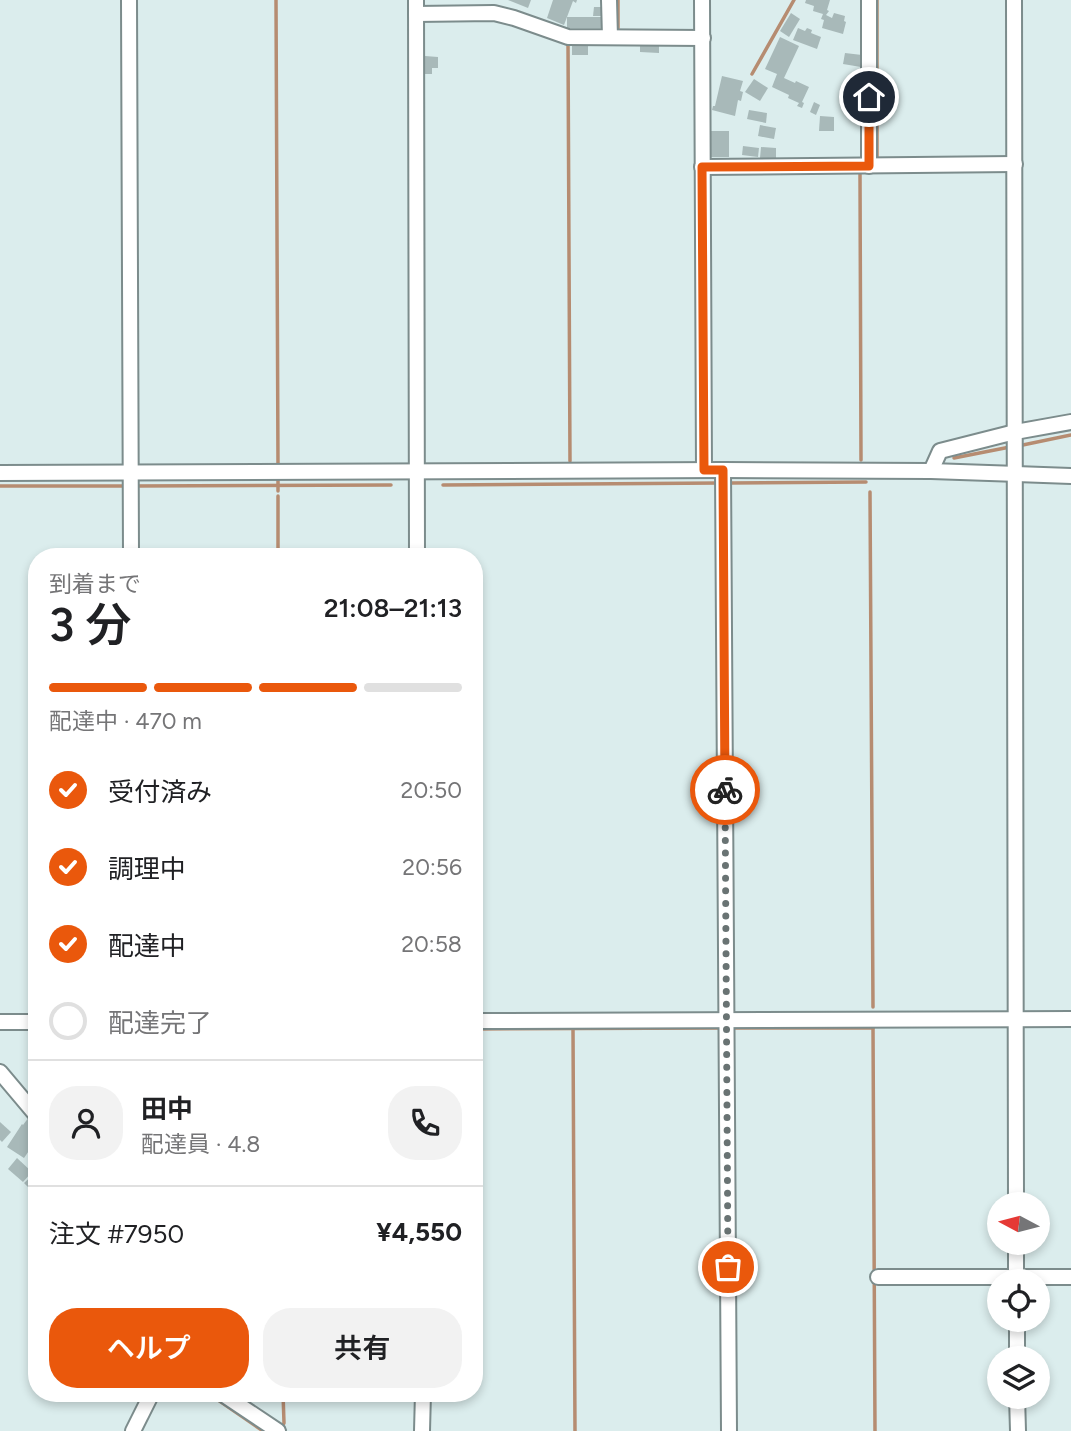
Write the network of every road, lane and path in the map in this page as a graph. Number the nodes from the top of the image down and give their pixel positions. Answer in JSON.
{"nodes":[{"id":1,"x":129,"y":0,"type":"edge"},
{"id":2,"x":610,"y":0,"type":"edge"},
{"id":3,"x":702,"y":0,"type":"edge"},
{"id":4,"x":869,"y":0,"type":"edge"},
{"id":5,"x":1014,"y":0,"type":"edge"},
{"id":6,"x":416,"y":7,"type":"edge"},
{"id":7,"x":610,"y":37,"type":"junction"},
{"id":8,"x":702,"y":38,"type":"junction"},
{"id":9,"x":1015,"y":164,"type":"junction"},
{"id":10,"x":869,"y":166,"type":"junction"},
{"id":11,"x":702,"y":167,"type":"junction"},
{"id":12,"x":1071,"y":422,"type":"edge"},
{"id":13,"x":1015,"y":442,"type":"junction"},
{"id":14,"x":704,"y":470,"type":"junction"},
{"id":15,"x":723,"y":470,"type":"junction"},
{"id":16,"x":931,"y":471,"type":"junction"},
{"id":17,"x":417,"y":472,"type":"junction"},
{"id":18,"x":0,"y":473,"type":"edge"},
{"id":19,"x":1016,"y":473,"type":"junction"},
{"id":20,"x":1071,"y":476,"type":"edge"},
{"id":21,"x":131,"y":482,"type":"junction"},
{"id":22,"x":131,"y":548,"type":"edge"},
{"id":23,"x":418,"y":548,"type":"edge"},
{"id":24,"x":1017,"y":1019,"type":"junction"},
{"id":25,"x":1071,"y":1019,"type":"edge"},
{"id":26,"x":483,"y":1021,"type":"edge"},
{"id":27,"x":727,"y":1021,"type":"junction"},
{"id":28,"x":0,"y":1022,"type":"edge"},
{"id":29,"x":28,"y":1022,"type":"edge"},
{"id":30,"x":1,"y":1074,"type":"edge"},
{"id":31,"x":28,"y":1106,"type":"edge"},
{"id":32,"x":1016,"y":1192,"type":"edge"},
{"id":33,"x":987,"y":1275,"type":"edge"},
{"id":34,"x":1050,"y":1276,"type":"edge"},
{"id":35,"x":878,"y":1277,"type":"dead end"},
{"id":36,"x":1071,"y":1277,"type":"edge"},
{"id":37,"x":148,"y":1402,"type":"edge"},
{"id":38,"x":234,"y":1402,"type":"edge"},
{"id":39,"x":423,"y":1402,"type":"edge"},
{"id":40,"x":1017,"y":1409,"type":"edge"},
{"id":41,"x":133,"y":1431,"type":"edge"},
{"id":42,"x":278,"y":1431,"type":"edge"},
{"id":43,"x":422,"y":1431,"type":"edge"},
{"id":44,"x":729,"y":1431,"type":"edge"},
{"id":45,"x":1017,"y":1431,"type":"edge"}],
"edges":[{"from":1,"to":21,"type":"street"},
{"from":2,"to":7,"type":"street"},
{"from":3,"to":8,"type":"street"},
{"from":4,"to":10,"type":"street"},
{"from":5,"to":9,"type":"street"},
{"from":6,"to":7,"type":"street"},
{"from":6,"to":17,"type":"street"},
{"from":7,"to":8,"type":"street"},
{"from":8,"to":11,"type":"street"},
{"from":9,"to":10,"type":"street"},
{"from":9,"to":13,"type":"street"},
{"from":10,"to":11,"type":"street"},
{"from":11,"to":14,"type":"street"},
{"from":12,"to":13,"type":"street"},
{"from":13,"to":16,"type":"street"},
{"from":13,"to":19,"type":"street"},
{"from":14,"to":15,"type":"street"},
{"from":14,"to":17,"type":"street"},
{"from":15,"to":16,"type":"street"},
{"from":15,"to":27,"type":"street"},
{"from":16,"to":19,"type":"street"},
{"from":17,"to":21,"type":"street"},
{"from":17,"to":23,"type":"street"},
{"from":18,"to":21,"type":"street"},
{"from":19,"to":20,"type":"street"},
{"from":19,"to":24,"type":"street"},
{"from":21,"to":22,"type":"street"},
{"from":24,"to":25,"type":"street"},
{"from":24,"to":27,"type":"street"},
{"from":24,"to":32,"type":"street"},
{"from":26,"to":27,"type":"street"},
{"from":27,"to":44,"type":"street"},
{"from":28,"to":29,"type":"street"},
{"from":30,"to":31,"type":"street"},
{"from":33,"to":35,"type":"street"},
{"from":34,"to":36,"type":"street"},
{"from":37,"to":41,"type":"street"},
{"from":38,"to":42,"type":"street"},
{"from":39,"to":43,"type":"street"},
{"from":40,"to":45,"type":"street"}]}
